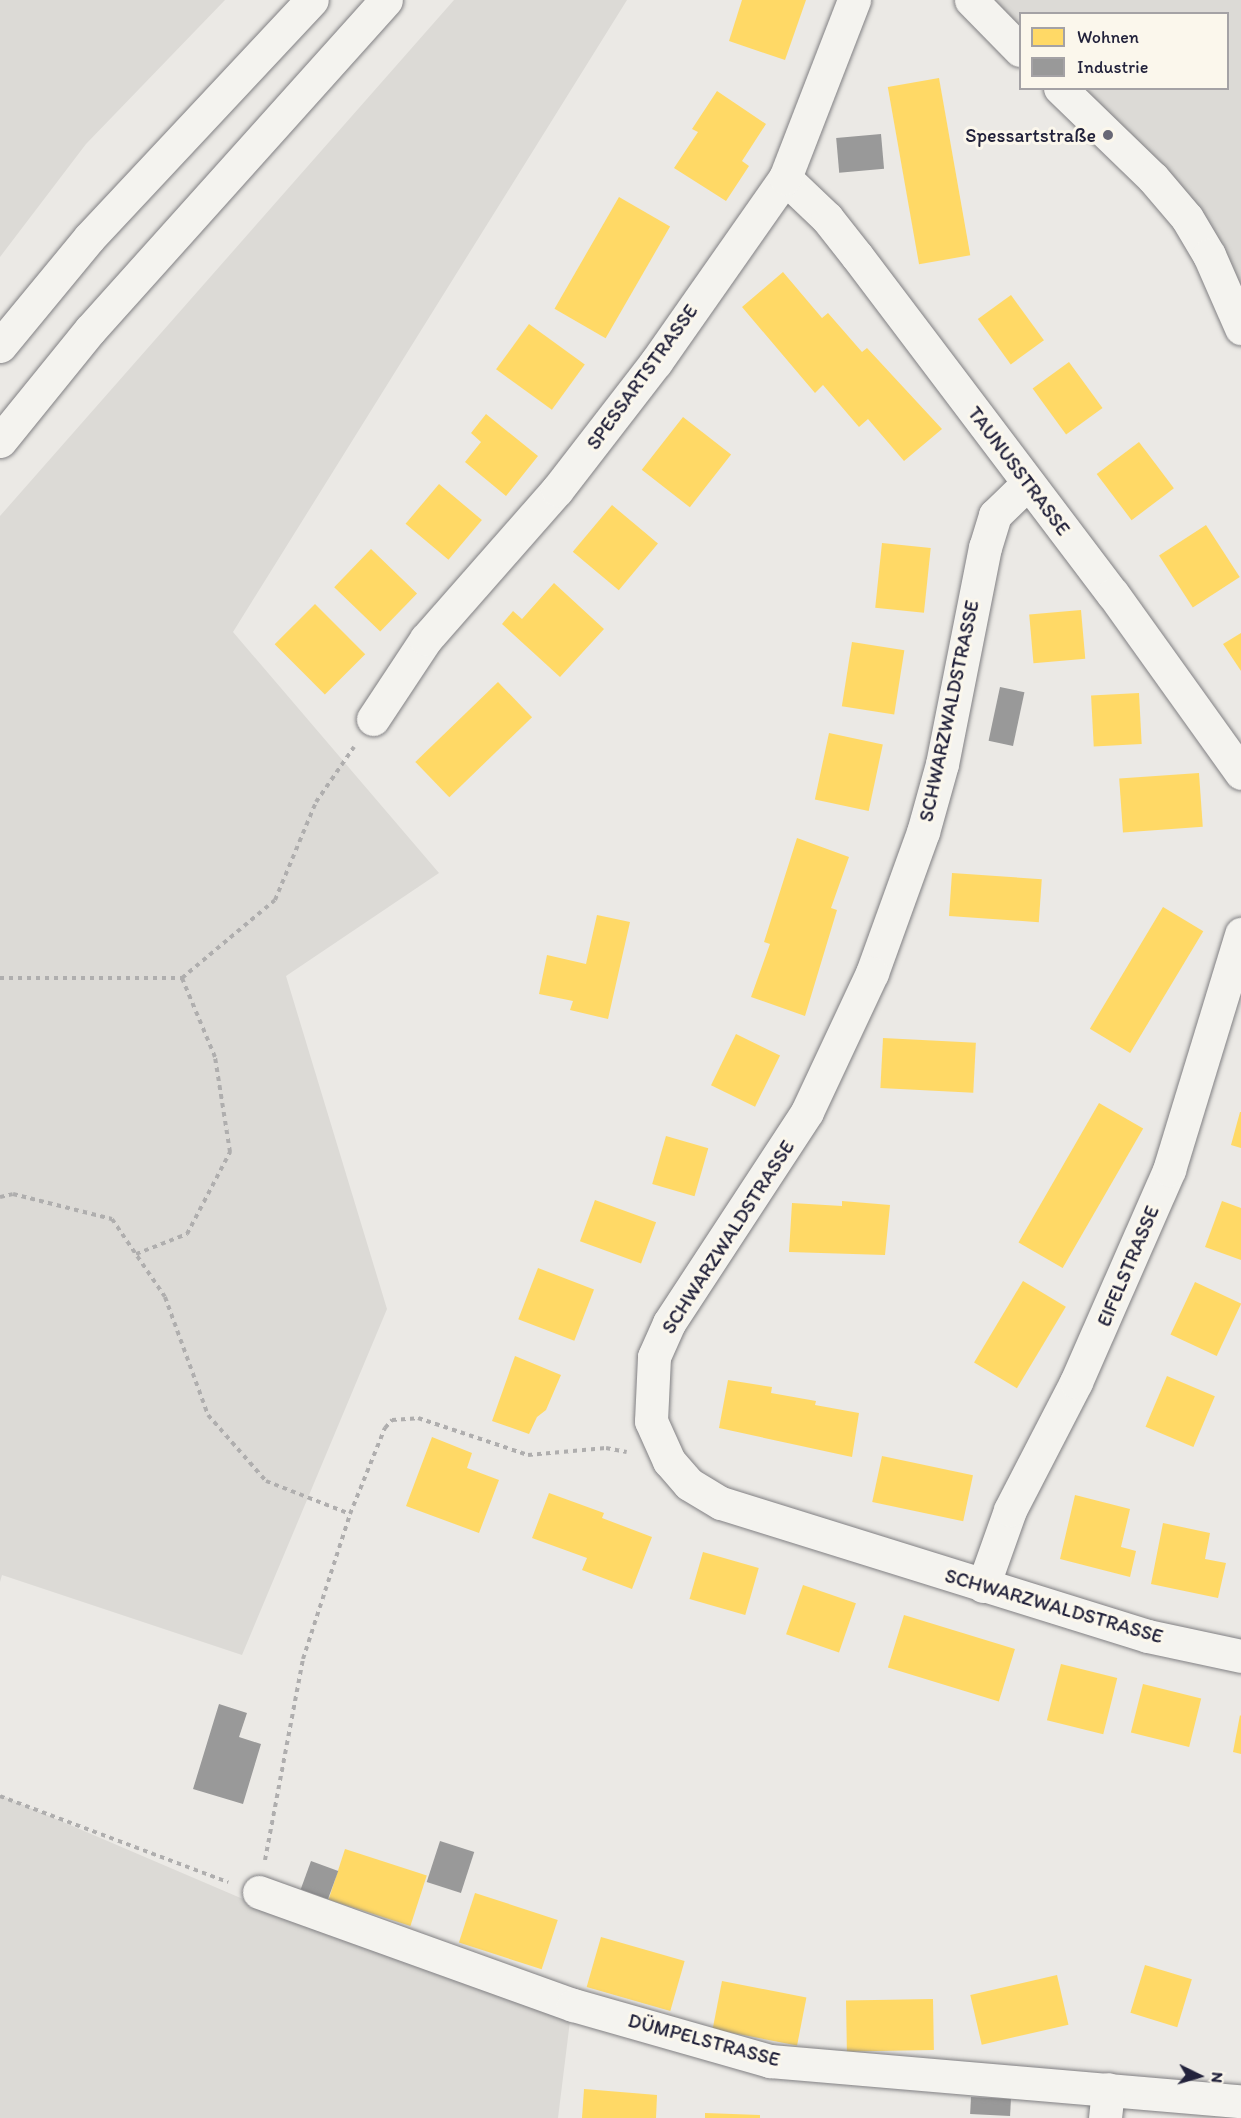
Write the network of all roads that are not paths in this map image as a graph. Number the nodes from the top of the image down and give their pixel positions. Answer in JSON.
{"nodes":[{"id":1,"x":312,"y":0,"type":"edge"},
{"id":2,"x":386,"y":0,"type":"edge"},
{"id":3,"x":854,"y":0,"type":"edge"},
{"id":4,"x":971,"y":0,"type":"edge"},
{"id":5,"x":1019,"y":49,"type":"edge"},
{"id":6,"x":1062,"y":90,"type":"edge"},
{"id":7,"x":785,"y":178,"type":"junction"},
{"id":8,"x":1241,"y":328,"type":"edge"},
{"id":9,"x":0,"y":346,"type":"edge"},
{"id":10,"x":0,"y":441,"type":"edge"},
{"id":11,"x":1028,"y":483,"type":"junction"},
{"id":12,"x":373,"y":719,"type":"road end"},
{"id":13,"x":1241,"y":773,"type":"edge"},
{"id":14,"x":1241,"y":934,"type":"edge"},
{"id":15,"x":983,"y":1586,"type":"junction"},
{"id":16,"x":1241,"y":1656,"type":"edge"},
{"id":17,"x":259,"y":1892,"type":"road end"},
{"id":18,"x":1241,"y":2101,"type":"edge"},
{"id":19,"x":1106,"y":2103,"type":"edge"}],
"edges":[{"from":1,"to":9,"type":"main road"},
{"from":2,"to":10,"type":"main road"},
{"from":3,"to":7,"type":"main road","name":"SPESSARTSTRASSE"},
{"from":4,"to":5,"type":"main road"},
{"from":6,"to":8,"type":"main road"},
{"from":7,"to":11,"type":"main road","name":"TAUNUSSTRASSE"},
{"from":7,"to":12,"type":"main road","name":"SPESSARTSTRASSE"},
{"from":11,"to":13,"type":"main road","name":"TAUNUSSTRASSE"},
{"from":11,"to":15,"type":"main road","name":"SCHWARZWALDSTRASSE"},
{"from":14,"to":15,"type":"main road","name":"EIFELSTRASSE"},
{"from":15,"to":16,"type":"main road","name":"SCHWARZWALDSTRASSE"},
{"from":17,"to":19,"type":"main road","name":"DÜMPELSTRASSE"},
{"from":18,"to":19,"type":"main road","name":"DÜMPELSTRASSE"}]}
